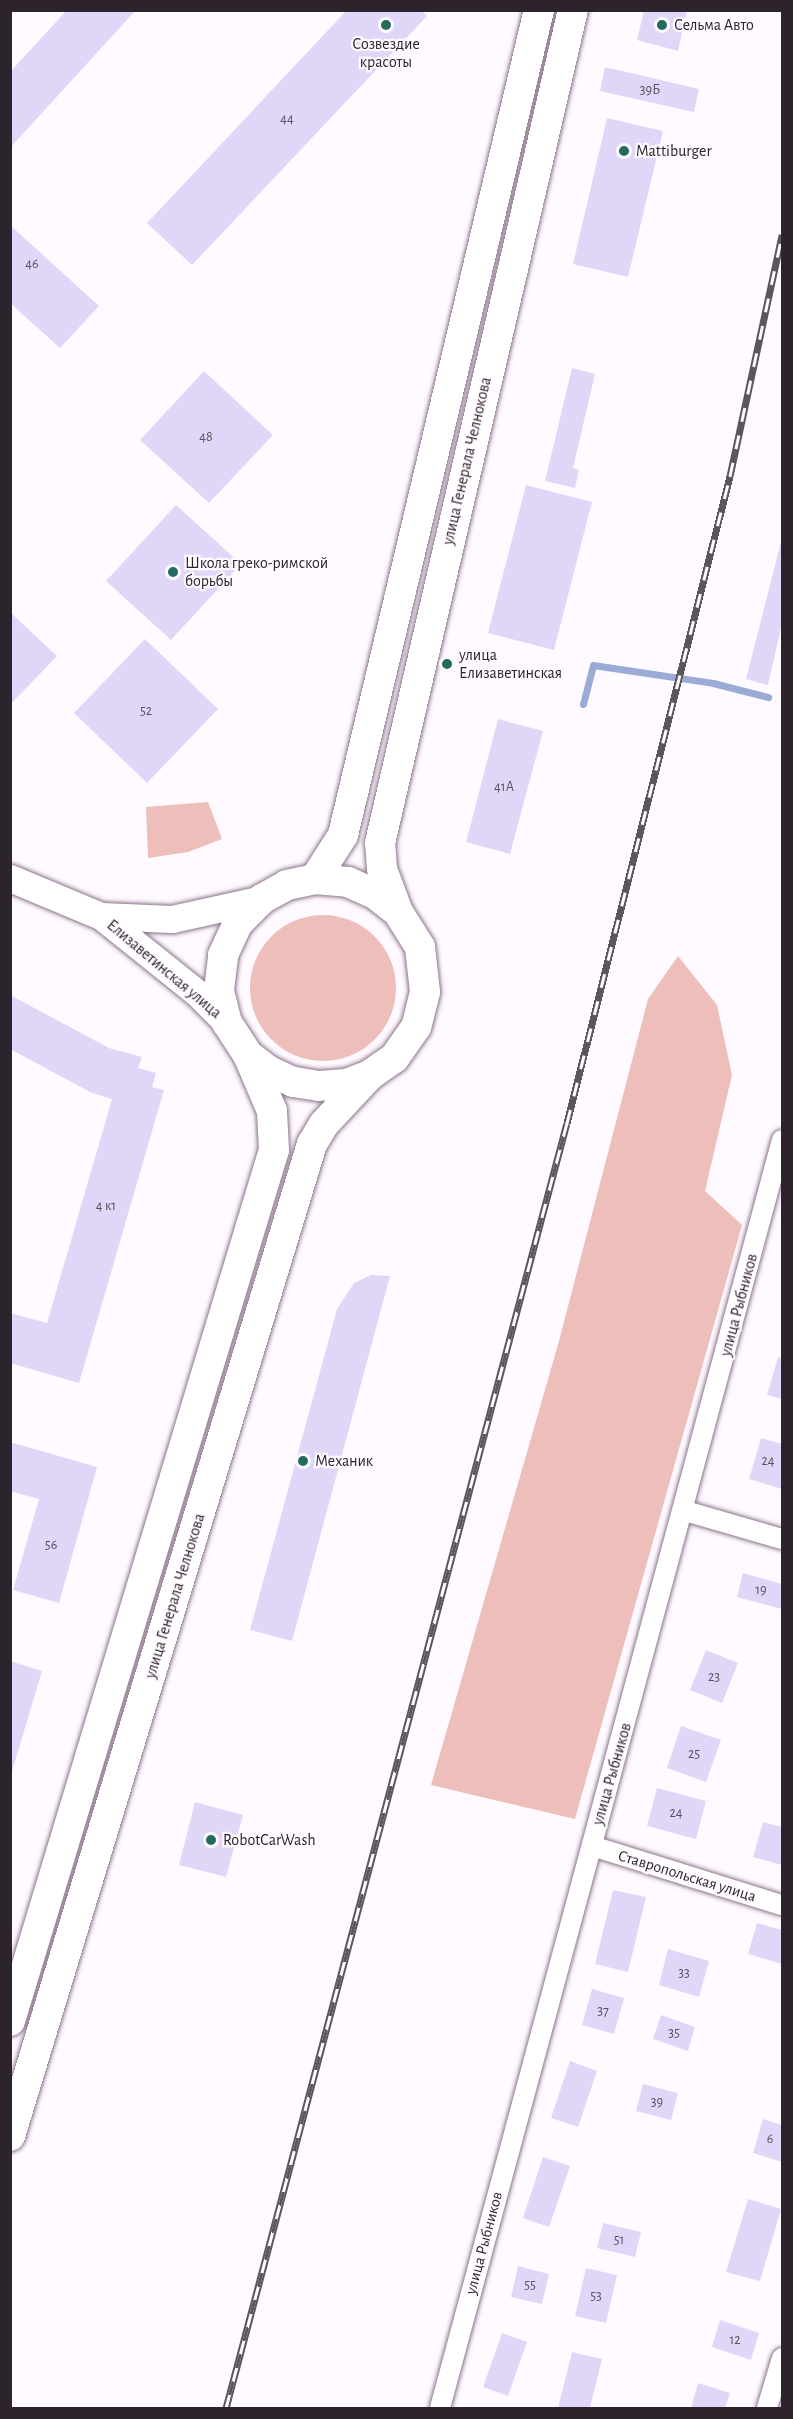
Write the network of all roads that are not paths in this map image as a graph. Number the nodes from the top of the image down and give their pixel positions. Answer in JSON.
{"nodes":[{"id":1,"x":539,"y":10,"type":"edge"},
{"id":2,"x":573,"y":10,"type":"edge"},
{"id":3,"x":10,"y":878,"type":"edge"},
{"id":4,"x":315,"y":879,"type":"junction"},
{"id":5,"x":262,"y":899,"type":"junction"},
{"id":6,"x":398,"y":912,"type":"junction"},
{"id":7,"x":101,"y":916,"type":"junction"},
{"id":8,"x":227,"y":1023,"type":"junction"},
{"id":9,"x":248,"y":1055,"type":"junction"},
{"id":10,"x":370,"y":1075,"type":"junction"},
{"id":11,"x":783,"y":1140,"type":"edge"},
{"id":12,"x":779,"y":1164,"type":"edge"},
{"id":13,"x":685,"y":1511,"type":"junction"},
{"id":14,"x":783,"y":1539,"type":"edge"},
{"id":15,"x":592,"y":1846,"type":"junction"},
{"id":16,"x":783,"y":1905,"type":"edge"},
{"id":17,"x":10,"y":2021,"type":"edge"},
{"id":18,"x":10,"y":2136,"type":"edge"},
{"id":19,"x":783,"y":2358,"type":"edge"},
{"id":20,"x":440,"y":2409,"type":"edge"},
{"id":21,"x":767,"y":2409,"type":"edge"}],
"edges":[{"from":1,"to":4,"type":"main road","name":"улица Генерала Челнокова"},
{"from":2,"to":6,"type":"main road","name":"улица Генерала Челнокова"},
{"from":3,"to":7,"type":"main road","name":"Елизаветинская улица"},
{"from":4,"to":5,"type":"main road","name":"улица Генерала Челнокова"},
{"from":4,"to":6,"type":"main road","name":"улица Генерала Челнокова"},
{"from":5,"to":7,"type":"main road","name":"Елизаветинская улица"},
{"from":5,"to":8,"type":"main road","name":"улица Генерала Челнокова"},
{"from":6,"to":10,"type":"main road","name":"улица Генерала Челнокова"},
{"from":7,"to":8,"type":"main road","name":"Елизаветинская улица"},
{"from":8,"to":9,"type":"main road","name":"улица Генерала Челнокова"},
{"from":9,"to":10,"type":"main road","name":"улица Генерала Челнокова"},
{"from":9,"to":17,"type":"main road","name":"улица Генерала Челнокова"},
{"from":10,"to":18,"type":"main road","name":"улица Генерала Челнокова"},
{"from":11,"to":12,"type":"street","name":"улица Рыбников"},
{"from":12,"to":13,"type":"street","name":"улица Рыбников"},
{"from":13,"to":14,"type":"street"},
{"from":13,"to":15,"type":"street","name":"улица Рыбников"},
{"from":15,"to":16,"type":"street","name":"Ставропольская улица"},
{"from":15,"to":20,"type":"street","name":"улица Рыбников"},
{"from":19,"to":21,"type":"street"}]}
